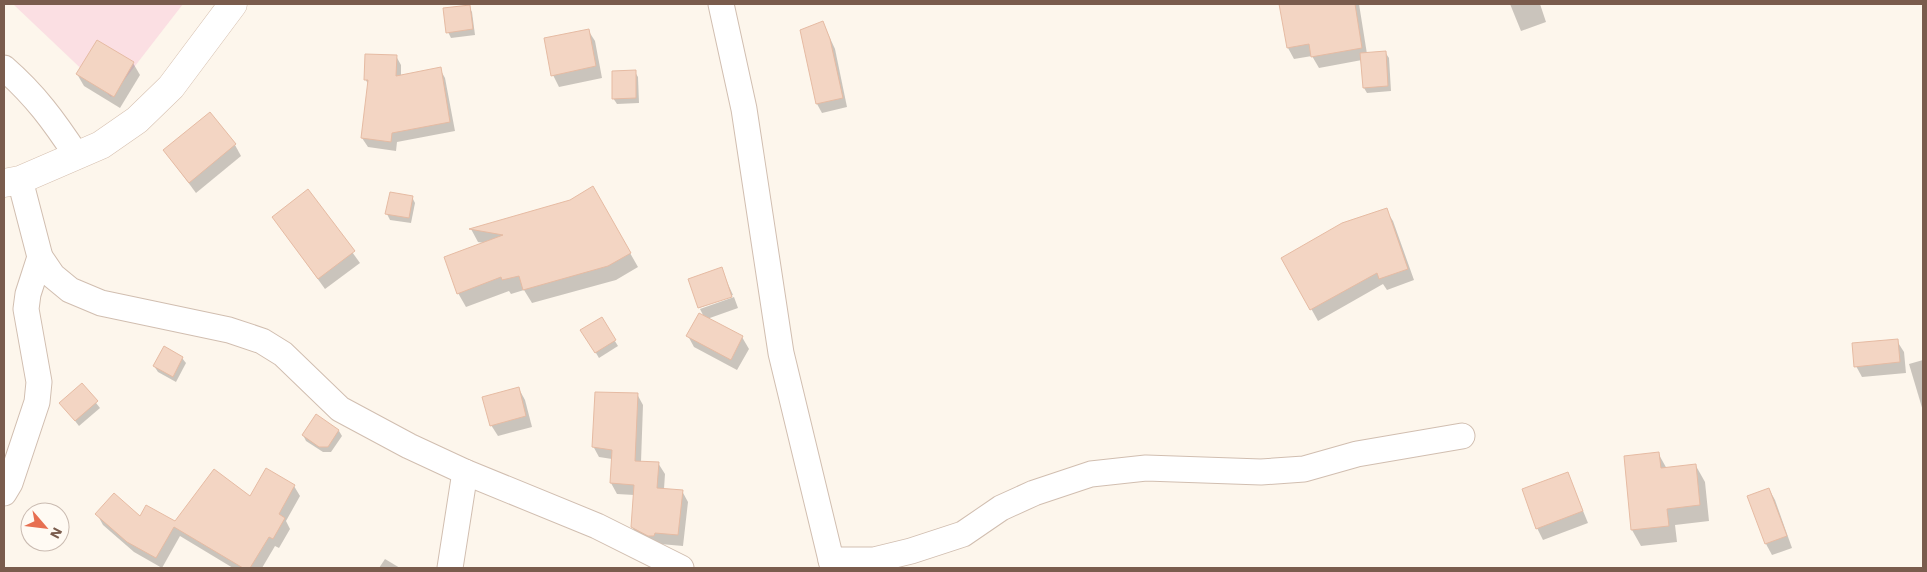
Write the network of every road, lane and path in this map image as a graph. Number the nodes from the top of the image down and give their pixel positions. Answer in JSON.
{"nodes":[{"id":1,"x":233,"y":4,"type":"edge"},
{"id":2,"x":721,"y":4,"type":"edge"},
{"id":3,"x":4,"y":68,"type":"edge"},
{"id":4,"x":77,"y":156,"type":"junction"},
{"id":5,"x":12,"y":181,"type":"edge"},
{"id":6,"x":40,"y":257,"type":"junction"},
{"id":7,"x":1462,"y":436,"type":"dead end"},
{"id":8,"x":465,"y":472,"type":"junction"},
{"id":9,"x":4,"y":494,"type":"edge"},
{"id":10,"x":832,"y":564,"type":"edge"},
{"id":11,"x":450,"y":568,"type":"edge"},
{"id":12,"x":681,"y":568,"type":"edge"}],
"edges":[{"from":1,"to":4,"type":"street"},
{"from":2,"to":10,"type":"street"},
{"from":3,"to":4,"type":"street"},
{"from":4,"to":5,"type":"street"},
{"from":5,"to":6,"type":"street"},
{"from":6,"to":8,"type":"street"},
{"from":6,"to":9,"type":"street"},
{"from":7,"to":10,"type":"street"},
{"from":8,"to":11,"type":"street"},
{"from":8,"to":12,"type":"street"}]}
